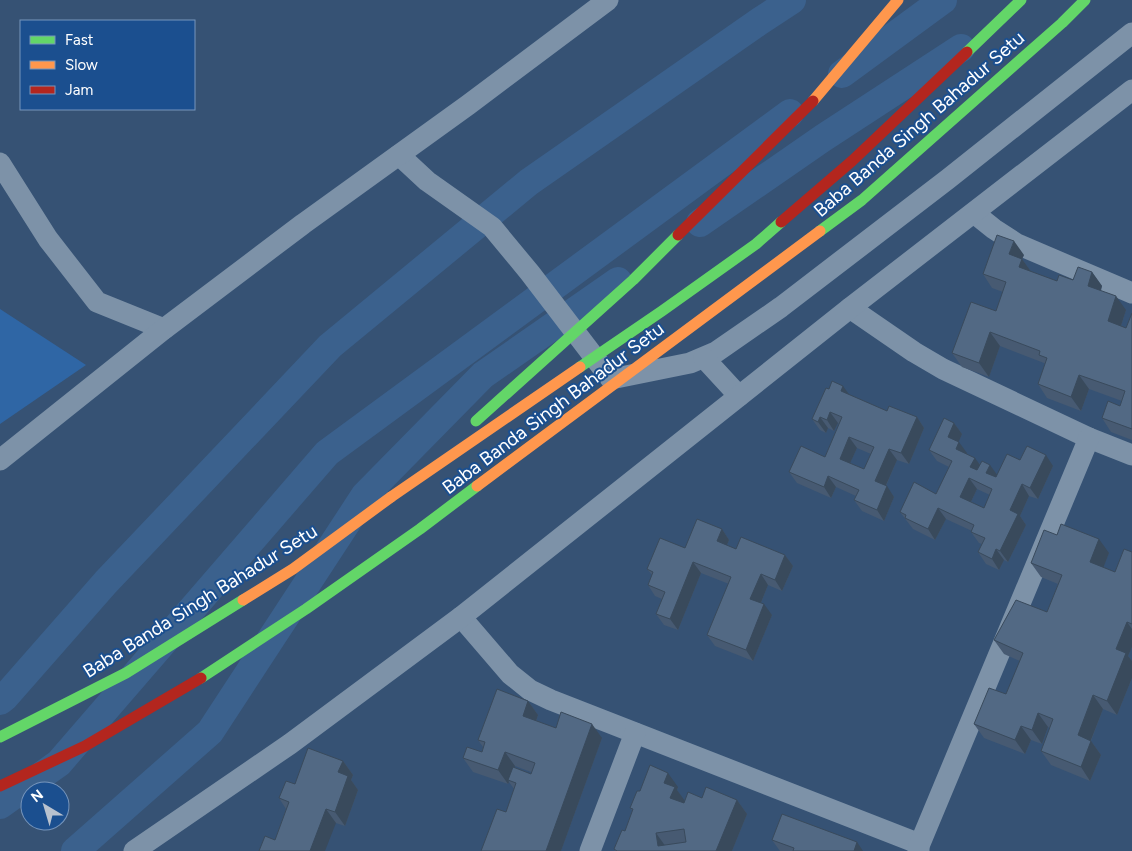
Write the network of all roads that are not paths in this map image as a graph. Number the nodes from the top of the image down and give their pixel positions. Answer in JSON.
{"nodes":[{"id":1,"x":608,"y":0,"type":"edge"},
{"id":2,"x":898,"y":0,"type":"edge"},
{"id":3,"x":1021,"y":0,"type":"edge"},
{"id":4,"x":1085,"y":0,"type":"edge"},
{"id":5,"x":1132,"y":33,"type":"edge"},
{"id":6,"x":1132,"y":90,"type":"edge"},
{"id":7,"x":399,"y":155,"type":"junction"},
{"id":8,"x":0,"y":163,"type":"edge"},
{"id":9,"x":974,"y":213,"type":"junction"},
{"id":10,"x":1132,"y":294,"type":"edge"},
{"id":11,"x":850,"y":308,"type":"junction"},
{"id":12,"x":164,"y":329,"type":"junction"},
{"id":13,"x":704,"y":358,"type":"junction"},
{"id":14,"x":739,"y":396,"type":"junction"},
{"id":15,"x":1089,"y":438,"type":"junction"},
{"id":16,"x":1132,"y":455,"type":"edge"},
{"id":17,"x":0,"y":460,"type":"edge"},
{"id":18,"x":391,"y":497,"type":"junction"},
{"id":19,"x":461,"y":617,"type":"junction"},
{"id":20,"x":635,"y":733,"type":"junction"},
{"id":21,"x":0,"y":736,"type":"edge"},
{"id":22,"x":0,"y":786,"type":"edge"},
{"id":23,"x":919,"y":848,"type":"edge"},
{"id":24,"x":134,"y":851,"type":"edge"},
{"id":25,"x":590,"y":851,"type":"edge"}],
"edges":[{"from":1,"to":7,"type":"street"},
{"from":2,"to":18,"type":"highway","bridge":true},
{"from":3,"to":18,"type":"highway","name":"Baba Banda Singh Bahadur Setu","bridge":true},
{"from":4,"to":22,"type":"highway","name":"Baba Banda Singh Bahadur Setu","bridge":true},
{"from":5,"to":13,"type":"street"},
{"from":6,"to":9,"type":"street"},
{"from":7,"to":12,"type":"street"},
{"from":7,"to":13,"type":"street","bridge":true},
{"from":8,"to":12,"type":"street"},
{"from":9,"to":10,"type":"street"},
{"from":9,"to":11,"type":"street"},
{"from":11,"to":14,"type":"street"},
{"from":11,"to":15,"type":"street"},
{"from":12,"to":17,"type":"street"},
{"from":13,"to":14,"type":"street"},
{"from":14,"to":19,"type":"street"},
{"from":15,"to":16,"type":"street"},
{"from":15,"to":23,"type":"street"},
{"from":18,"to":21,"type":"highway","name":"Baba Banda Singh Bahadur Setu"},
{"from":19,"to":20,"type":"street"},
{"from":19,"to":24,"type":"street"},
{"from":20,"to":23,"type":"street"},
{"from":20,"to":25,"type":"street"}]}
